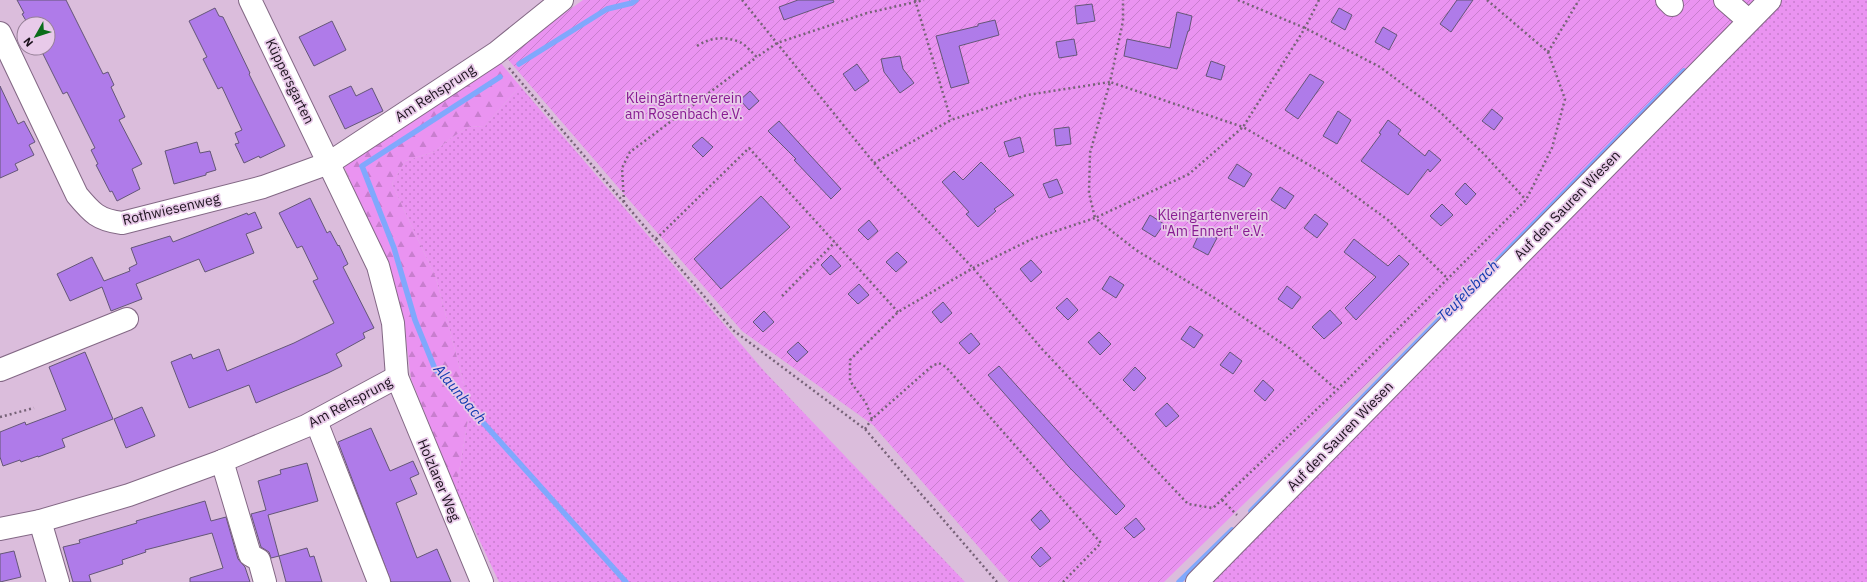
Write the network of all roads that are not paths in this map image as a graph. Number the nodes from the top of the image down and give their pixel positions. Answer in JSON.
{"nodes":[{"id":1,"x":250,"y":0,"type":"edge"},
{"id":2,"x":562,"y":0,"type":"edge"},
{"id":3,"x":1725,"y":0,"type":"edge"},
{"id":4,"x":1770,"y":0,"type":"edge"},
{"id":5,"x":1748,"y":20,"type":"junction"},
{"id":6,"x":0,"y":32,"type":"edge"},
{"id":7,"x":329,"y":163,"type":"junction"},
{"id":8,"x":127,"y":319,"type":"dead end"},
{"id":9,"x":0,"y":370,"type":"edge"},
{"id":10,"x":397,"y":377,"type":"junction"},
{"id":11,"x":311,"y":424,"type":"junction"},
{"id":12,"x":222,"y":461,"type":"junction"},
{"id":13,"x":330,"y":506,"type":"dead end"},
{"id":14,"x":40,"y":521,"type":"junction"},
{"id":15,"x":0,"y":529,"type":"edge"},
{"id":16,"x":58,"y":582,"type":"edge"},
{"id":17,"x":266,"y":582,"type":"edge"},
{"id":18,"x":379,"y":582,"type":"edge"},
{"id":19,"x":482,"y":582,"type":"edge"},
{"id":20,"x":1197,"y":582,"type":"edge"}],
"edges":[{"from":1,"to":7,"type":"street","name":"Küppersgarten"},
{"from":2,"to":7,"type":"street","name":"Am Rehsprung"},
{"from":3,"to":5,"type":"street"},
{"from":4,"to":5,"type":"street","name":"Auf den Sauren Wiesen"},
{"from":5,"to":20,"type":"street","name":"Auf den Sauren Wiesen"},
{"from":6,"to":7,"type":"street","name":"Rothwiesenweg"},
{"from":7,"to":10,"type":"street","name":"Am Rehsprung"},
{"from":8,"to":9,"type":"street"},
{"from":10,"to":11,"type":"street","name":"Am Rehsprung"},
{"from":10,"to":19,"type":"street","name":"Holzlarer Weg"},
{"from":11,"to":12,"type":"street","name":"Am Rehsprung"},
{"from":11,"to":13,"type":"street"},
{"from":11,"to":18,"type":"street"},
{"from":12,"to":14,"type":"street","name":"Am Rehsprung"},
{"from":12,"to":17,"type":"street"},
{"from":14,"to":15,"type":"street","name":"Am Rehsprung"},
{"from":14,"to":16,"type":"street"}]}
